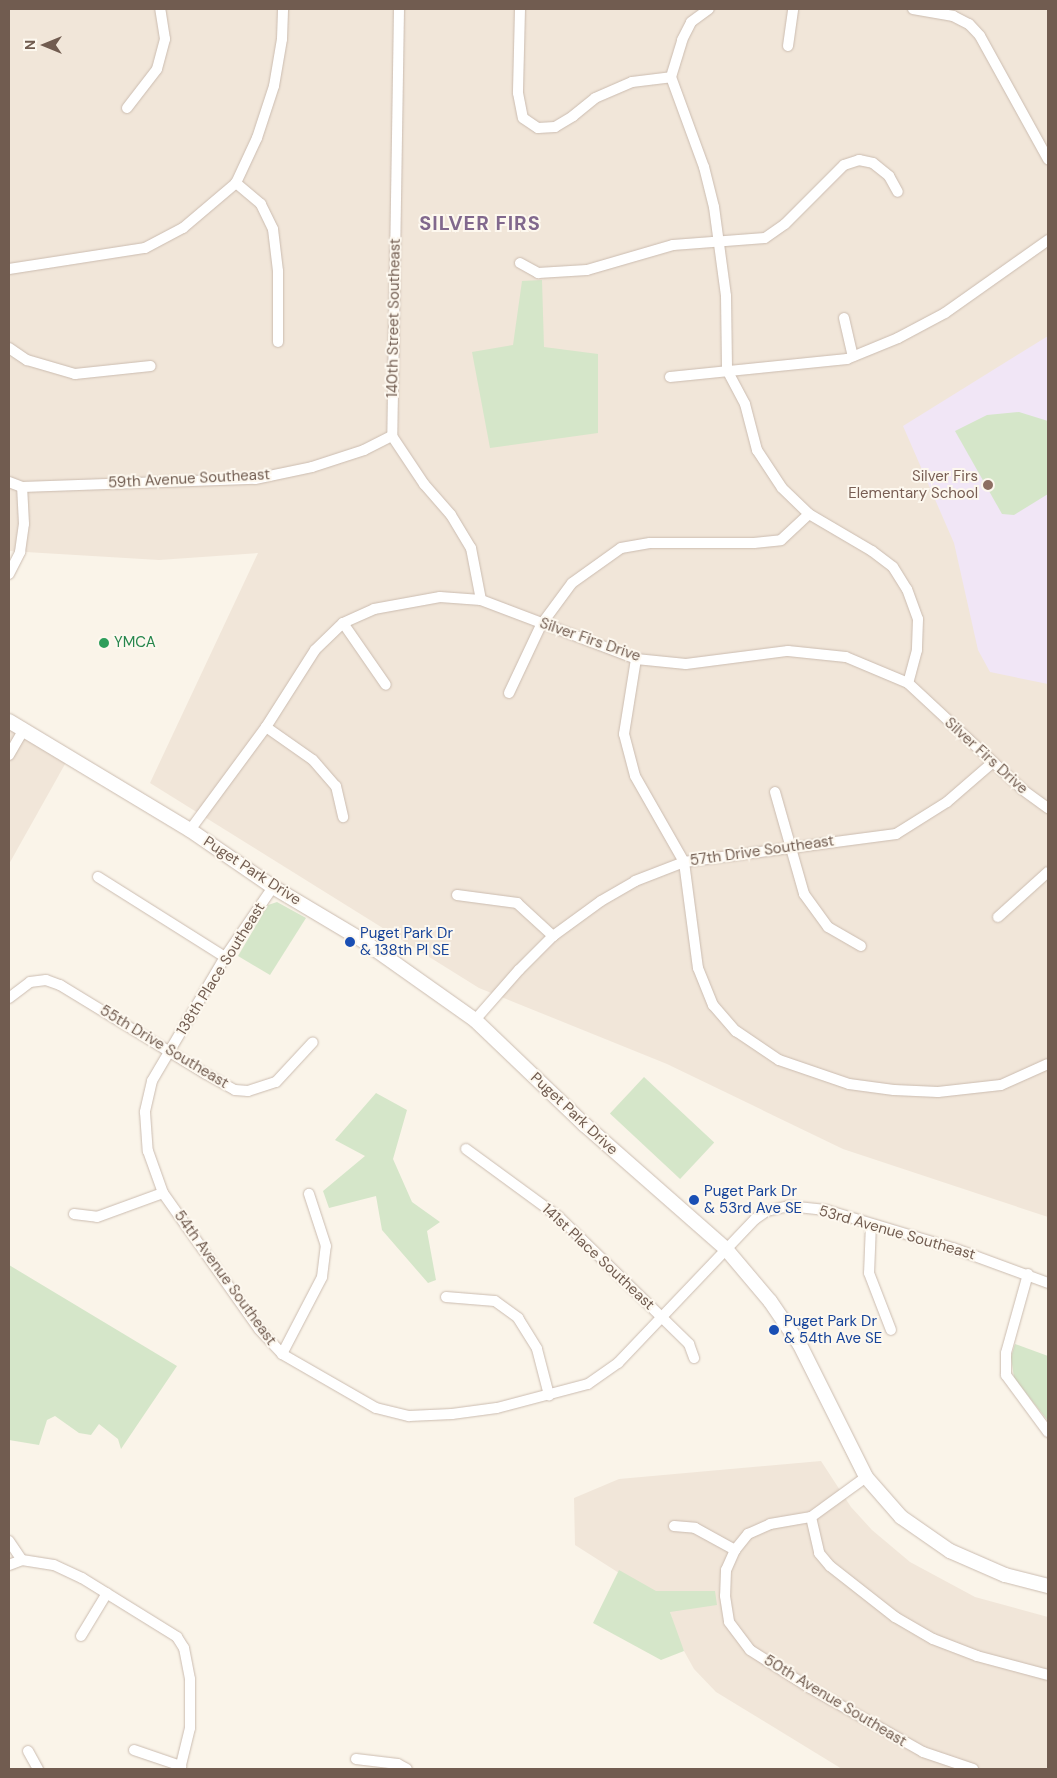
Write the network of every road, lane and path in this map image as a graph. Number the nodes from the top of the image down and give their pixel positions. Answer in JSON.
{"nodes":[{"id":1,"x":160,"y":9,"type":"edge"},
{"id":2,"x":283,"y":9,"type":"edge"},
{"id":3,"x":399,"y":9,"type":"edge"},
{"id":4,"x":520,"y":9,"type":"edge"},
{"id":5,"x":709,"y":9,"type":"edge"},
{"id":6,"x":793,"y":9,"type":"edge"},
{"id":7,"x":913,"y":9,"type":"edge"},
{"id":8,"x":788,"y":46,"type":"dead end"},
{"id":9,"x":671,"y":77,"type":"junction"},
{"id":10,"x":127,"y":108,"type":"dead end"},
{"id":11,"x":1048,"y":159,"type":"edge"},
{"id":12,"x":236,"y":182,"type":"junction"},
{"id":13,"x":898,"y":192,"type":"dead end"},
{"id":14,"x":1048,"y":240,"type":"edge"},
{"id":15,"x":719,"y":243,"type":"junction"},
{"id":16,"x":520,"y":263,"type":"dead end"},
{"id":17,"x":9,"y":269,"type":"edge"},
{"id":18,"x":844,"y":318,"type":"dead end"},
{"id":19,"x":278,"y":342,"type":"dead end"},
{"id":20,"x":9,"y":348,"type":"edge"},
{"id":21,"x":853,"y":356,"type":"junction"},
{"id":22,"x":151,"y":366,"type":"dead end"},
{"id":23,"x":727,"y":370,"type":"junction"},
{"id":24,"x":670,"y":377,"type":"dead end"},
{"id":25,"x":392,"y":436,"type":"junction"},
{"id":26,"x":9,"y":482,"type":"edge"},
{"id":27,"x":22,"y":487,"type":"junction"},
{"id":28,"x":809,"y":514,"type":"junction"},
{"id":29,"x":9,"y":574,"type":"edge"},
{"id":30,"x":482,"y":600,"type":"junction"},
{"id":31,"x":343,"y":623,"type":"junction"},
{"id":32,"x":541,"y":625,"type":"junction"},
{"id":33,"x":636,"y":658,"type":"junction"},
{"id":34,"x":908,"y":683,"type":"junction"},
{"id":35,"x":386,"y":685,"type":"dead end"},
{"id":36,"x":509,"y":693,"type":"dead end"},
{"id":37,"x":9,"y":721,"type":"edge"},
{"id":38,"x":266,"y":727,"type":"junction"},
{"id":39,"x":23,"y":731,"type":"junction"},
{"id":40,"x":9,"y":754,"type":"edge"},
{"id":41,"x":992,"y":763,"type":"junction"},
{"id":42,"x":775,"y":792,"type":"dead end"},
{"id":43,"x":1048,"y":808,"type":"edge"},
{"id":44,"x":343,"y":817,"type":"dead end"},
{"id":45,"x":190,"y":830,"type":"junction"},
{"id":46,"x":790,"y":845,"type":"junction"},
{"id":47,"x":684,"y":862,"type":"junction"},
{"id":48,"x":1048,"y":872,"type":"edge"},
{"id":49,"x":98,"y":877,"type":"dead end"},
{"id":50,"x":273,"y":886,"type":"junction"},
{"id":51,"x":457,"y":895,"type":"dead end"},
{"id":52,"x":998,"y":917,"type":"dead end"},
{"id":53,"x":553,"y":936,"type":"junction"},
{"id":54,"x":861,"y":946,"type":"dead end"},
{"id":55,"x":225,"y":956,"type":"junction"},
{"id":56,"x":9,"y":998,"type":"edge"},
{"id":57,"x":475,"y":1020,"type":"junction"},
{"id":58,"x":313,"y":1042,"type":"dead end"},
{"id":59,"x":170,"y":1052,"type":"junction"},
{"id":60,"x":1048,"y":1064,"type":"edge"},
{"id":61,"x":466,"y":1149,"type":"dead end"},
{"id":62,"x":163,"y":1193,"type":"junction"},
{"id":63,"x":309,"y":1194,"type":"dead end"},
{"id":64,"x":74,"y":1214,"type":"dead end"},
{"id":65,"x":871,"y":1224,"type":"junction"},
{"id":66,"x":726,"y":1249,"type":"junction"},
{"id":67,"x":1028,"y":1274,"type":"junction"},
{"id":68,"x":1048,"y":1283,"type":"edge"},
{"id":69,"x":446,"y":1297,"type":"dead end"},
{"id":70,"x":662,"y":1317,"type":"junction"},
{"id":71,"x":891,"y":1330,"type":"dead end"},
{"id":72,"x":282,"y":1354,"type":"junction"},
{"id":73,"x":694,"y":1358,"type":"dead end"},
{"id":74,"x":549,"y":1395,"type":"junction"},
{"id":75,"x":1048,"y":1432,"type":"edge"},
{"id":76,"x":866,"y":1477,"type":"junction"},
{"id":77,"x":811,"y":1518,"type":"junction"},
{"id":78,"x":674,"y":1526,"type":"dead end"},
{"id":79,"x":9,"y":1541,"type":"edge"},
{"id":80,"x":735,"y":1550,"type":"junction"},
{"id":81,"x":22,"y":1560,"type":"junction"},
{"id":82,"x":9,"y":1565,"type":"edge"},
{"id":83,"x":1048,"y":1586,"type":"edge"},
{"id":84,"x":107,"y":1593,"type":"junction"},
{"id":85,"x":81,"y":1636,"type":"dead end"},
{"id":86,"x":1048,"y":1675,"type":"edge"},
{"id":87,"x":134,"y":1750,"type":"dead end"},
{"id":88,"x":28,"y":1751,"type":"dead end"},
{"id":89,"x":356,"y":1759,"type":"dead end"},
{"id":90,"x":181,"y":1768,"type":"edge"},
{"id":91,"x":38,"y":1769,"type":"edge"},
{"id":92,"x":407,"y":1769,"type":"edge"},
{"id":93,"x":973,"y":1769,"type":"edge"}],
"edges":[{"from":1,"to":10,"type":"street"},
{"from":2,"to":12,"type":"street"},
{"from":3,"to":25,"type":"street","name":"140th Street Southeast"},
{"from":4,"to":9,"type":"street"},
{"from":5,"to":9,"type":"street"},
{"from":6,"to":8,"type":"street"},
{"from":7,"to":11,"type":"street"},
{"from":9,"to":15,"type":"street"},
{"from":12,"to":17,"type":"street"},
{"from":12,"to":19,"type":"street"},
{"from":13,"to":15,"type":"street"},
{"from":14,"to":21,"type":"street"},
{"from":15,"to":16,"type":"street"},
{"from":15,"to":23,"type":"street"},
{"from":18,"to":21,"type":"street"},
{"from":20,"to":22,"type":"street"},
{"from":21,"to":23,"type":"street"},
{"from":23,"to":24,"type":"street"},
{"from":23,"to":28,"type":"street"},
{"from":25,"to":27,"type":"street","name":"59th Avenue Southeast"},
{"from":25,"to":30,"type":"street"},
{"from":26,"to":27,"type":"street","name":"59th Avenue Southeast"},
{"from":27,"to":29,"type":"street"},
{"from":28,"to":32,"type":"street"},
{"from":28,"to":34,"type":"street"},
{"from":30,"to":31,"type":"street","name":"Silver Firs Drive"},
{"from":30,"to":32,"type":"street","name":"Silver Firs Drive"},
{"from":31,"to":35,"type":"street"},
{"from":31,"to":38,"type":"street","name":"Silver Firs Drive"},
{"from":32,"to":33,"type":"street","name":"Silver Firs Drive"},
{"from":32,"to":36,"type":"street"},
{"from":33,"to":34,"type":"street","name":"Silver Firs Drive"},
{"from":33,"to":47,"type":"street"},
{"from":34,"to":41,"type":"street","name":"Silver Firs Drive"},
{"from":37,"to":39,"type":"street","name":"Puget Park Drive"},
{"from":38,"to":44,"type":"street"},
{"from":38,"to":45,"type":"street","name":"Silver Firs Drive"},
{"from":39,"to":40,"type":"street"},
{"from":39,"to":45,"type":"street","name":"Puget Park Drive"},
{"from":41,"to":43,"type":"street","name":"Silver Firs Drive"},
{"from":41,"to":46,"type":"street","name":"57th Drive Southeast"},
{"from":42,"to":46,"type":"street"},
{"from":45,"to":50,"type":"street","name":"Puget Park Drive"},
{"from":46,"to":47,"type":"street","name":"57th Drive Southeast"},
{"from":46,"to":54,"type":"street"},
{"from":47,"to":53,"type":"street","name":"57th Drive Southeast"},
{"from":47,"to":60,"type":"street"},
{"from":48,"to":52,"type":"street"},
{"from":49,"to":55,"type":"street"},
{"from":50,"to":55,"type":"street","name":"138th Place Southeast"},
{"from":50,"to":57,"type":"street","name":"Puget Park Drive"},
{"from":51,"to":53,"type":"street"},
{"from":53,"to":57,"type":"street","name":"57th Drive Southeast"},
{"from":55,"to":59,"type":"street","name":"138th Place Southeast"},
{"from":56,"to":59,"type":"street","name":"55th Drive Southeast"},
{"from":57,"to":66,"type":"street","name":"Puget Park Drive"},
{"from":58,"to":59,"type":"street","name":"55th Drive Southeast"},
{"from":59,"to":62,"type":"street","name":"138th Place Southeast"},
{"from":61,"to":70,"type":"street","name":"141st Place Southeast"},
{"from":62,"to":64,"type":"street"},
{"from":62,"to":72,"type":"street","name":"54th Avenue Southeast"},
{"from":63,"to":72,"type":"street"},
{"from":65,"to":66,"type":"street","name":"53rd Avenue Southeast"},
{"from":65,"to":67,"type":"street","name":"53rd Avenue Southeast"},
{"from":65,"to":71,"type":"street"},
{"from":66,"to":70,"type":"street","name":"54th Avenue Southeast"},
{"from":66,"to":76,"type":"street","name":"Puget Park Drive"},
{"from":67,"to":68,"type":"street","name":"53rd Avenue Southeast"},
{"from":67,"to":75,"type":"street"},
{"from":69,"to":74,"type":"street"},
{"from":70,"to":73,"type":"street","name":"141st Place Southeast"},
{"from":70,"to":74,"type":"street","name":"54th Avenue Southeast"},
{"from":72,"to":74,"type":"street","name":"54th Avenue Southeast"},
{"from":76,"to":77,"type":"street"},
{"from":76,"to":83,"type":"street","name":"Puget Park Drive"},
{"from":77,"to":80,"type":"street"},
{"from":77,"to":86,"type":"street"},
{"from":78,"to":80,"type":"street"},
{"from":79,"to":81,"type":"street"},
{"from":80,"to":93,"type":"street","name":"50th Avenue Southeast"},
{"from":81,"to":82,"type":"street"},
{"from":81,"to":84,"type":"street"},
{"from":84,"to":85,"type":"street"},
{"from":84,"to":90,"type":"street"},
{"from":87,"to":90,"type":"street"},
{"from":88,"to":91,"type":"street"},
{"from":89,"to":92,"type":"street"}]}
